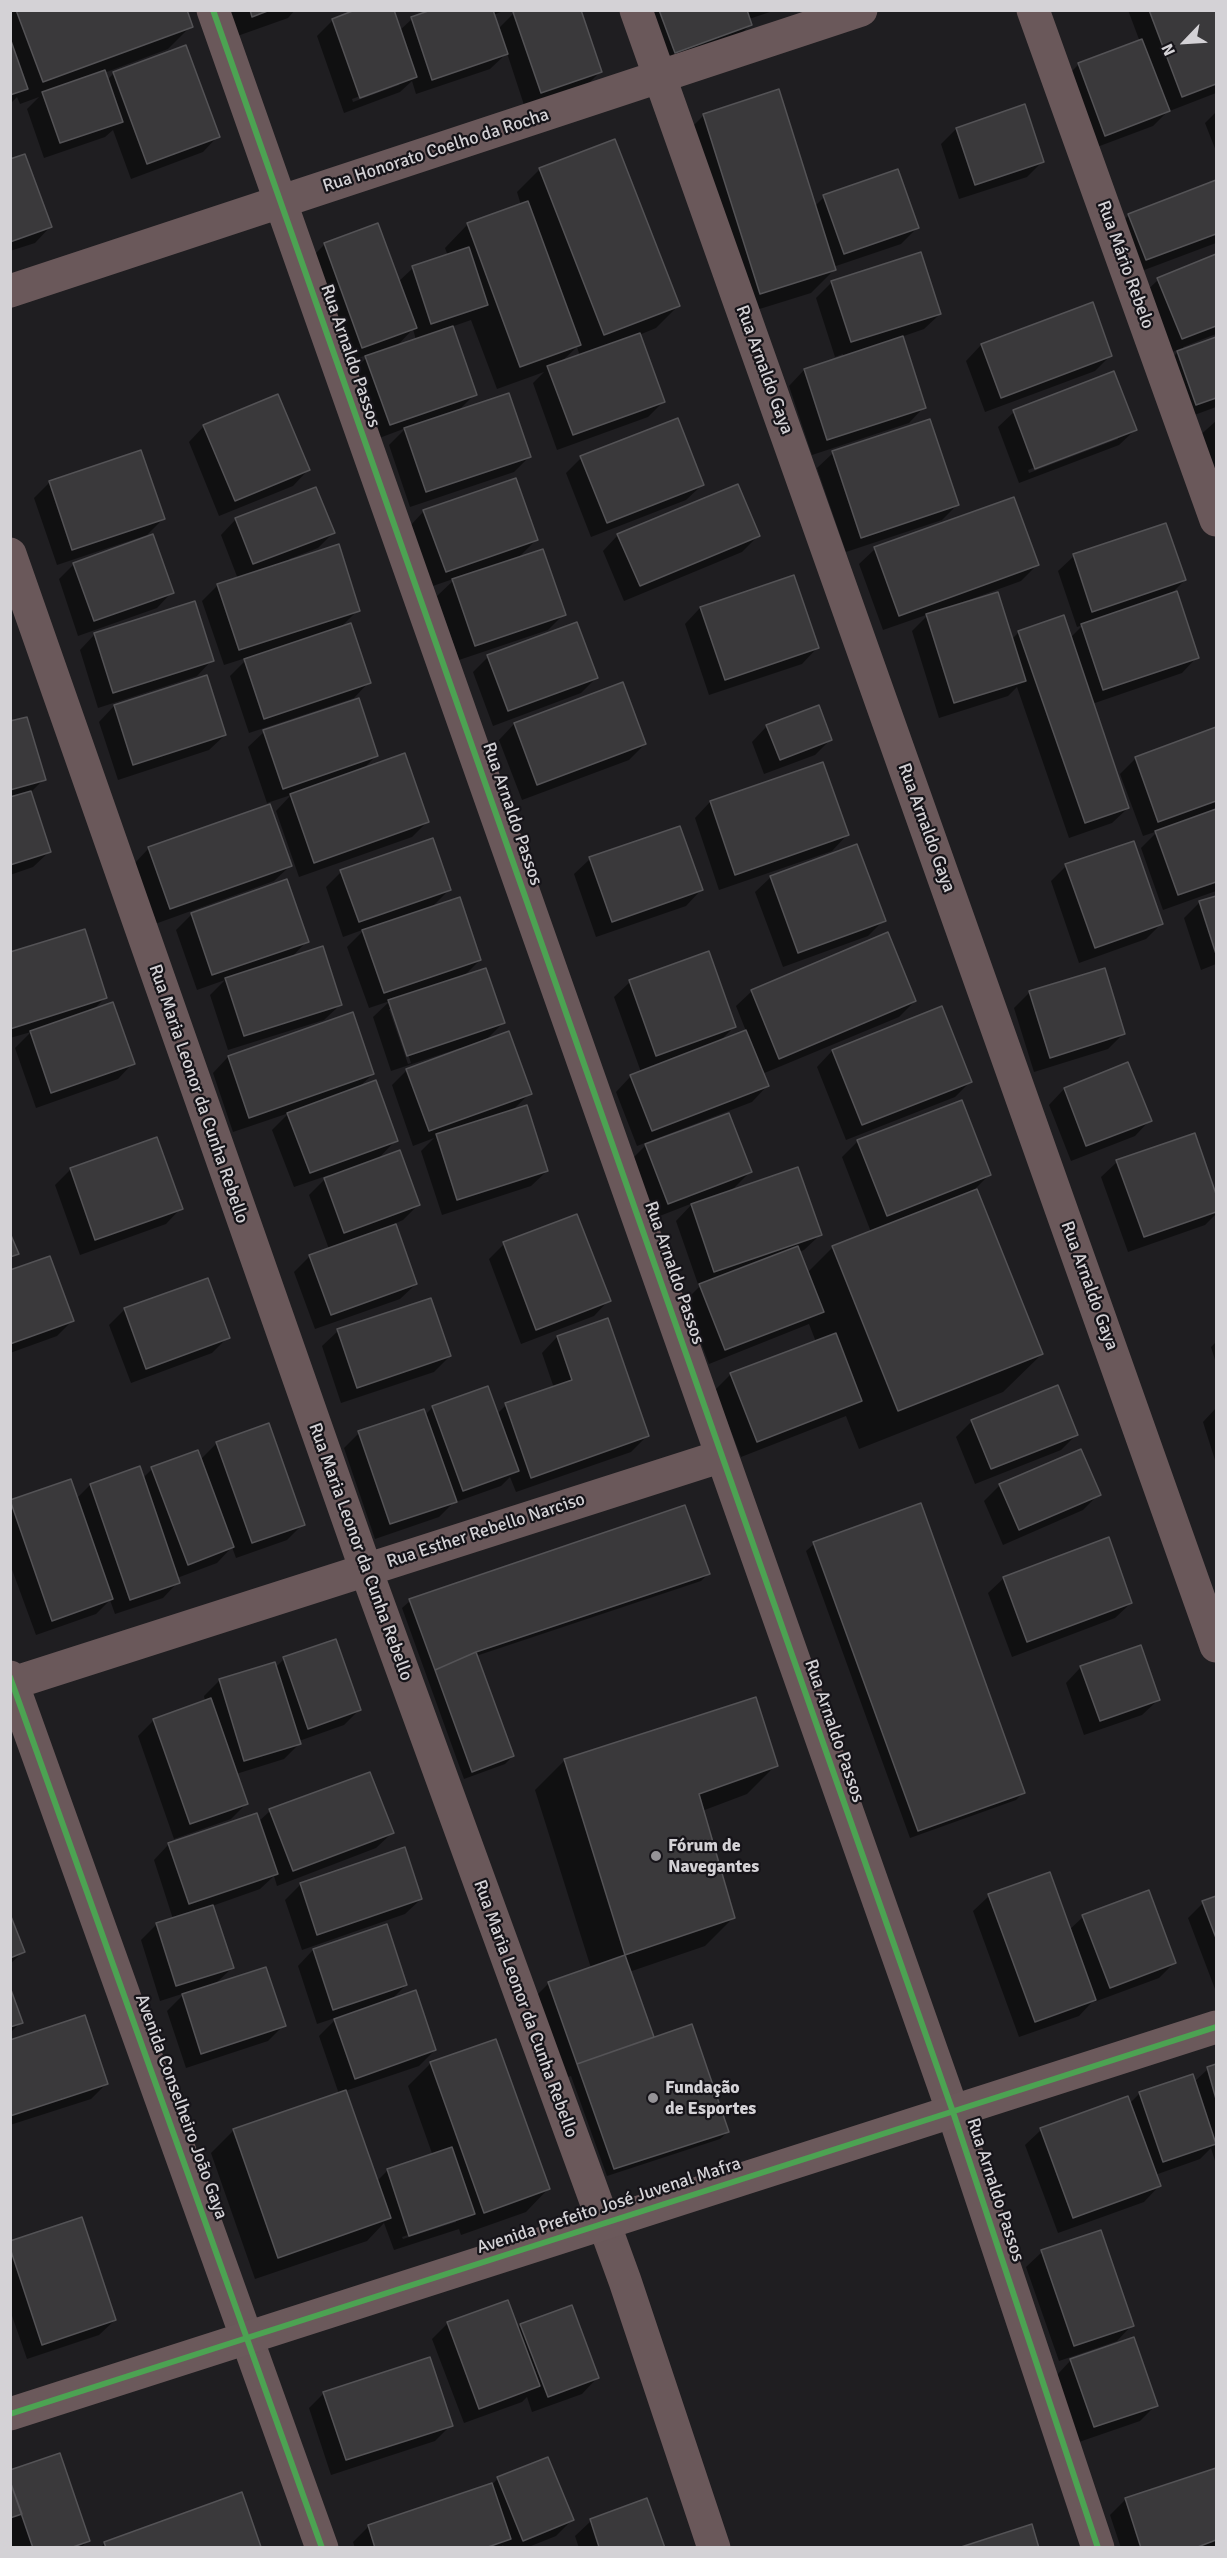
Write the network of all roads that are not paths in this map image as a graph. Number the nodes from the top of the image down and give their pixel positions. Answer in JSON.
{"nodes":[{"id":1,"x":213,"y":10,"type":"edge"},
{"id":2,"x":636,"y":10,"type":"edge"},
{"id":3,"x":861,"y":10,"type":"edge"},
{"id":4,"x":1033,"y":10,"type":"edge"},
{"id":5,"x":660,"y":77,"type":"junction"},
{"id":6,"x":279,"y":202,"type":"junction"},
{"id":7,"x":10,"y":291,"type":"edge"},
{"id":8,"x":1216,"y":520,"type":"edge"},
{"id":9,"x":10,"y":554,"type":"edge"},
{"id":10,"x":722,"y":1456,"type":"junction"},
{"id":11,"x":366,"y":1570,"type":"junction"},
{"id":12,"x":1216,"y":1646,"type":"edge"},
{"id":13,"x":11,"y":1681,"type":"edge"},
{"id":14,"x":1216,"y":2027,"type":"edge"},
{"id":15,"x":953,"y":2112,"type":"junction"},
{"id":16,"x":603,"y":2224,"type":"junction"},
{"id":17,"x":248,"y":2339,"type":"junction"},
{"id":18,"x":10,"y":2414,"type":"edge"},
{"id":19,"x":322,"y":2547,"type":"edge"},
{"id":20,"x":714,"y":2547,"type":"edge"},
{"id":21,"x":1098,"y":2547,"type":"edge"}],
"edges":[{"from":1,"to":6,"type":"street","name":"Rua Arnaldo Passos"},
{"from":2,"to":5,"type":"street","name":"Rua Arnaldo Gaya"},
{"from":3,"to":5,"type":"street","name":"Rua Honorato Coelho da Rocha"},
{"from":4,"to":8,"type":"street","name":"Rua Mário Rebelo"},
{"from":5,"to":6,"type":"street","name":"Rua Honorato Coelho da Rocha"},
{"from":5,"to":12,"type":"street","name":"Rua Arnaldo Gaya"},
{"from":6,"to":7,"type":"street","name":"Rua Honorato Coelho da Rocha"},
{"from":6,"to":10,"type":"street","name":"Rua Arnaldo Passos"},
{"from":9,"to":11,"type":"street","name":"Rua Maria Leonor da Cunha Rebello"},
{"from":10,"to":11,"type":"street","name":"Rua Esther Rebello Narciso"},
{"from":10,"to":15,"type":"street","name":"Rua Arnaldo Passos"},
{"from":11,"to":13,"type":"street","name":"Rua Esther Rebello Narciso"},
{"from":11,"to":16,"type":"street","name":"Rua Maria Leonor da Cunha Rebello"},
{"from":13,"to":17,"type":"street","name":"Avenida Conselheiro João Gaya"},
{"from":14,"to":15,"type":"main road","name":"Avenida Prefeito José Juvenal Mafra"},
{"from":15,"to":16,"type":"main road","name":"Avenida Prefeito José Juvenal Mafra"},
{"from":15,"to":21,"type":"street","name":"Rua Arnaldo Passos"},
{"from":16,"to":17,"type":"main road","name":"Avenida Prefeito José Juvenal Mafra"},
{"from":16,"to":20,"type":"street","name":"Rua Maria Leonor da Cunha Rebello"},
{"from":17,"to":18,"type":"main road","name":"Avenida Prefeito José Juvenal Mafra"},
{"from":17,"to":19,"type":"street","name":"Avenida Conselheiro João Gaya"}]}
